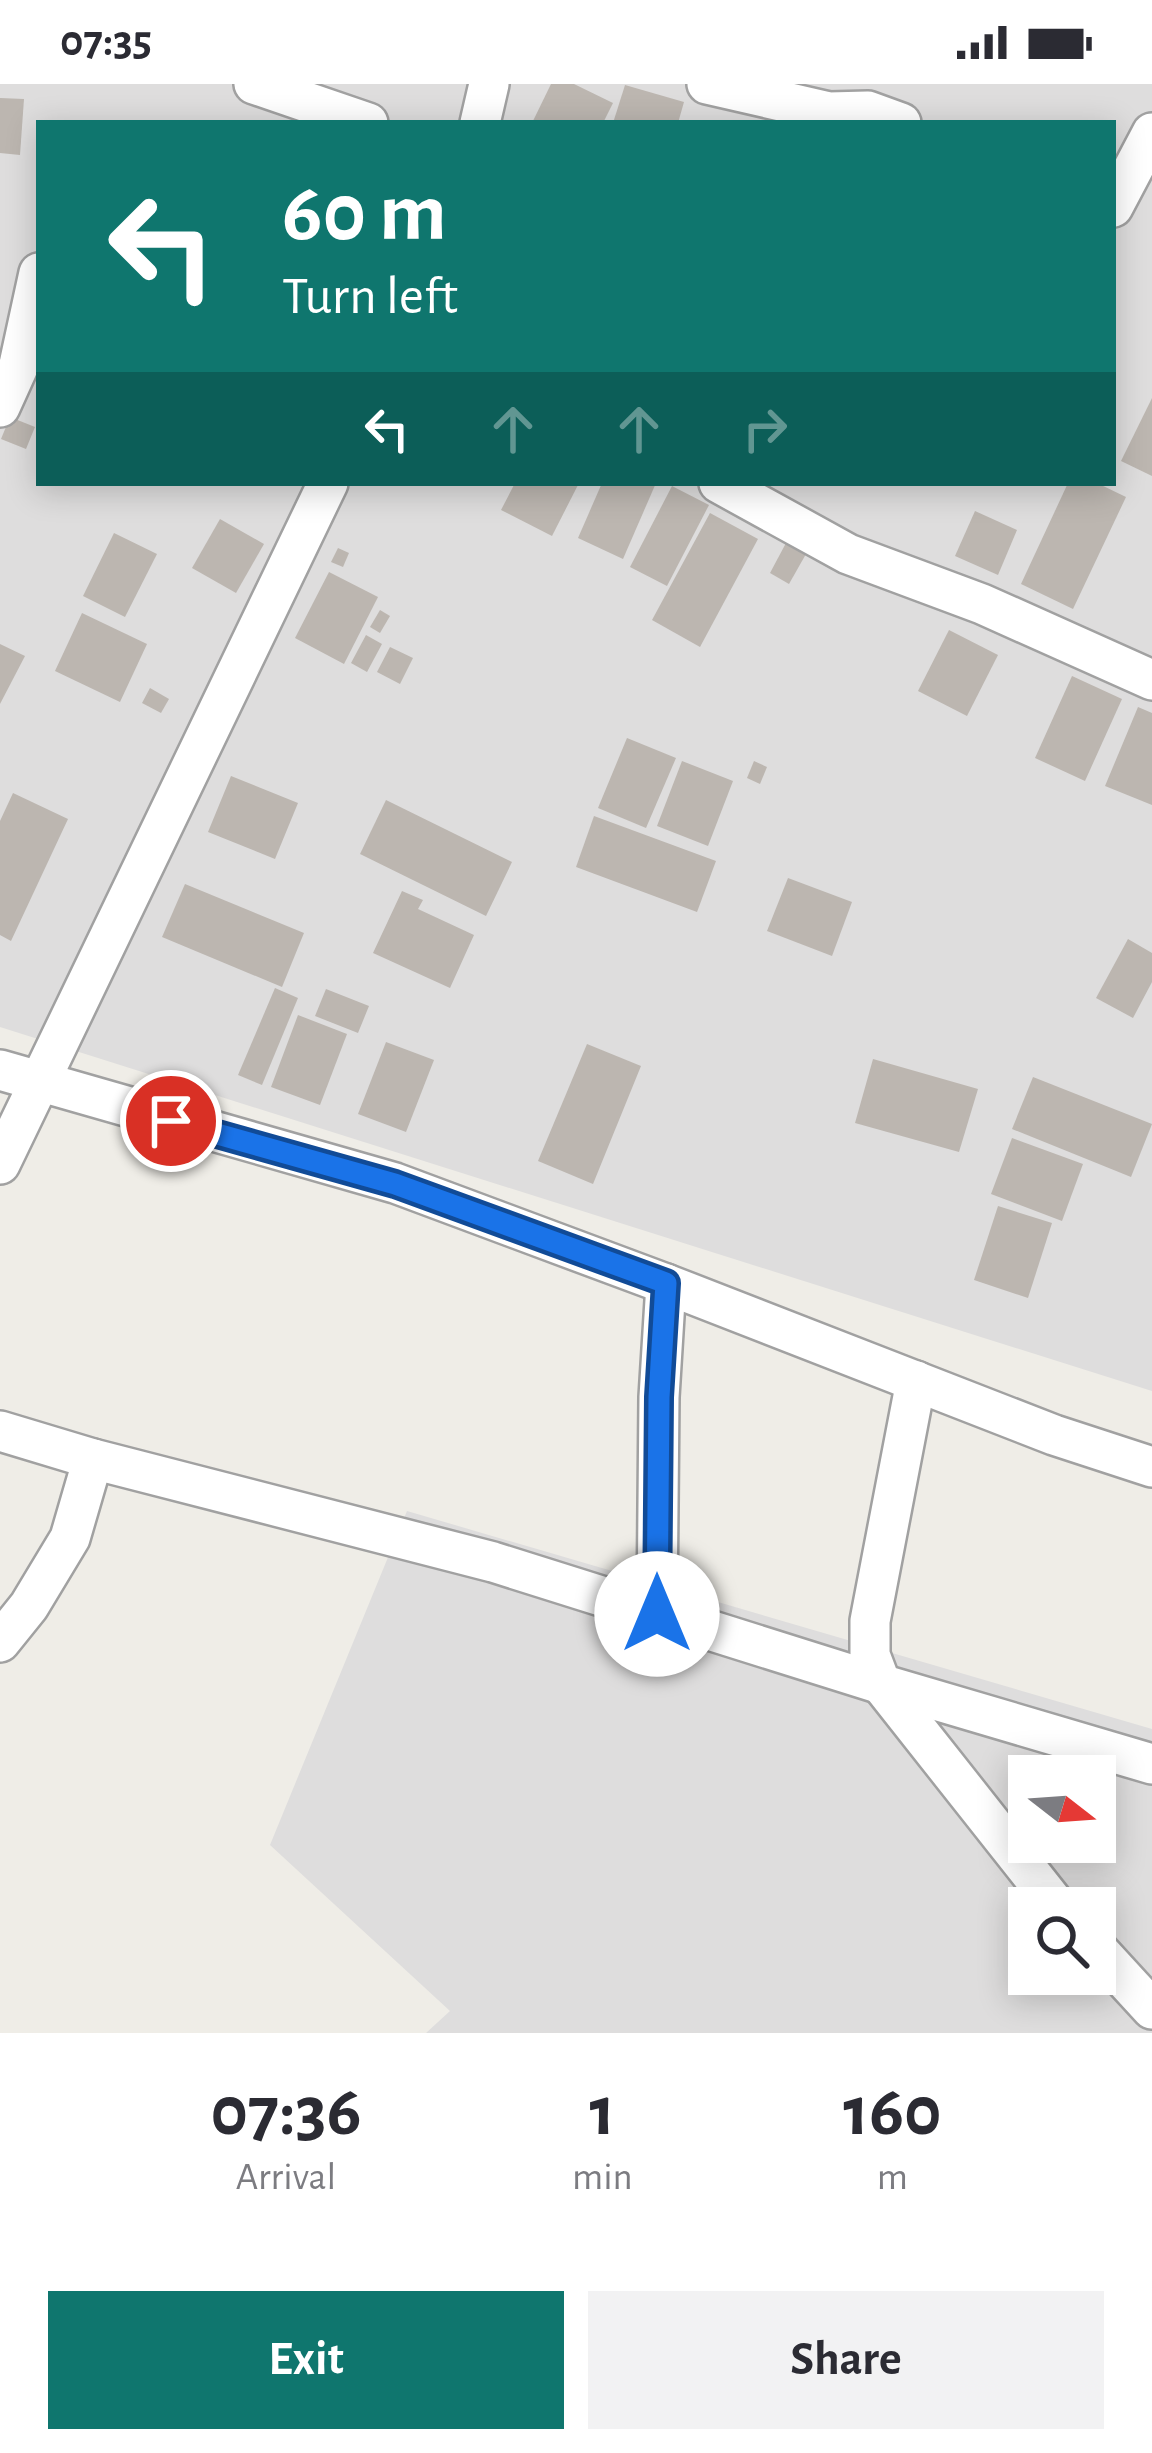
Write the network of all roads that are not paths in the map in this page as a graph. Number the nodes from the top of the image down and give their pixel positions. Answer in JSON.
{"nodes":[{"id":1,"x":254,"y":84,"type":"edge"},
{"id":2,"x":489,"y":84,"type":"edge"},
{"id":3,"x":721,"y":86,"type":"edge"},
{"id":4,"x":359,"y":120,"type":"edge"},
{"id":5,"x":481,"y":120,"type":"edge"},
{"id":6,"x":893,"y":120,"type":"edge"},
{"id":7,"x":1152,"y":134,"type":"edge"},
{"id":8,"x":1116,"y":201,"type":"edge"},
{"id":9,"x":36,"y":287,"type":"edge"},
{"id":10,"x":0,"y":407,"type":"edge"},
{"id":11,"x":327,"y":486,"type":"edge"},
{"id":12,"x":724,"y":486,"type":"edge"},
{"id":13,"x":1152,"y":680,"type":"edge"},
{"id":14,"x":18,"y":1077,"type":"edge"},
{"id":15,"x":0,"y":1164,"type":"edge"},
{"id":16,"x":666,"y":1283,"type":"junction"},
{"id":17,"x":916,"y":1381,"type":"junction"},
{"id":18,"x":0,"y":1430,"type":"edge"},
{"id":19,"x":93,"y":1459,"type":"junction"},
{"id":20,"x":1152,"y":1467,"type":"edge"},
{"id":21,"x":657,"y":1614,"type":"junction"},
{"id":22,"x":0,"y":1642,"type":"edge"},
{"id":23,"x":881,"y":1684,"type":"junction"},
{"id":24,"x":1152,"y":1764,"type":"edge"},
{"id":25,"x":1041,"y":1887,"type":"edge"},
{"id":26,"x":1116,"y":1970,"type":"edge"},
{"id":27,"x":1152,"y":2009,"type":"edge"}],
"edges":[{"from":1,"to":4,"type":"street"},
{"from":2,"to":5,"type":"street"},
{"from":3,"to":6,"type":"street"},
{"from":7,"to":8,"type":"street"},
{"from":9,"to":10,"type":"street"},
{"from":11,"to":14,"type":"street"},
{"from":12,"to":13,"type":"street"},
{"from":14,"to":15,"type":"street"},
{"from":14,"to":16,"type":"street"},
{"from":16,"to":17,"type":"street"},
{"from":16,"to":21,"type":"street"},
{"from":17,"to":20,"type":"street"},
{"from":17,"to":23,"type":"street"},
{"from":18,"to":19,"type":"street"},
{"from":19,"to":21,"type":"street"},
{"from":19,"to":22,"type":"street"},
{"from":21,"to":23,"type":"street"},
{"from":23,"to":24,"type":"street"},
{"from":23,"to":25,"type":"street"},
{"from":26,"to":27,"type":"street"}]}
